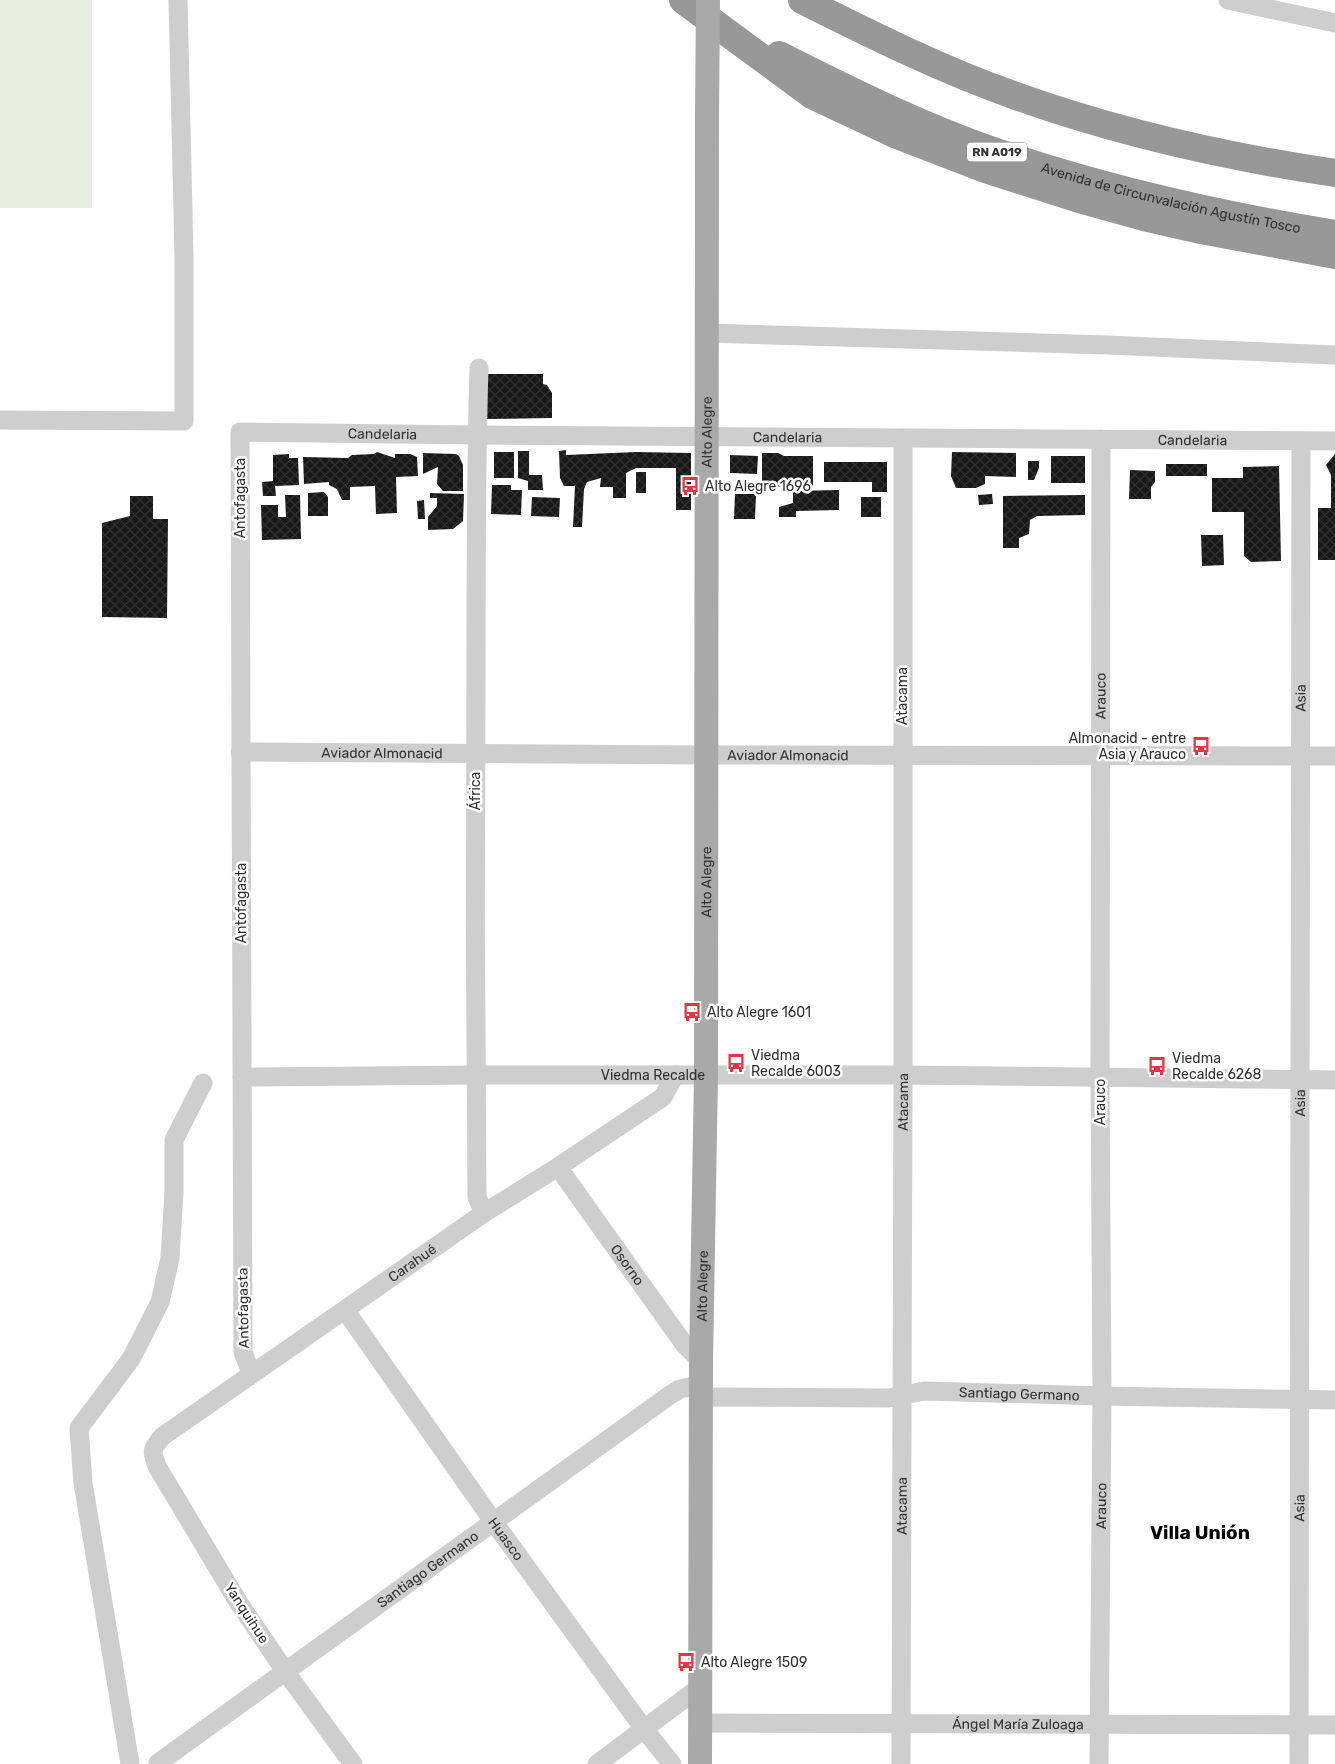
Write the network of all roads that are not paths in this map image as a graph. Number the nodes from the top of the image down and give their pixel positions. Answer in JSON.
{"nodes":[{"id":1,"x":178,"y":0,"type":"edge"},
{"id":2,"x":684,"y":0,"type":"edge"},
{"id":3,"x":708,"y":0,"type":"edge"},
{"id":4,"x":802,"y":0,"type":"edge"},
{"id":5,"x":837,"y":0,"type":"edge"},
{"id":6,"x":1228,"y":0,"type":"edge"},
{"id":7,"x":1335,"y":23,"type":"edge"},
{"id":8,"x":1335,"y":158,"type":"edge"},
{"id":9,"x":1335,"y":174,"type":"edge"},
{"id":10,"x":1335,"y":234,"type":"edge"},
{"id":11,"x":1335,"y":255,"type":"edge"},
{"id":12,"x":707,"y":333,"type":"junction"},
{"id":13,"x":1335,"y":355,"type":"edge"},
{"id":14,"x":479,"y":368,"type":"dead end"},
{"id":15,"x":0,"y":420,"type":"edge"},
{"id":16,"x":240,"y":432,"type":"joint"},
{"id":17,"x":477,"y":435,"type":"junction"},
{"id":18,"x":707,"y":436,"type":"junction"},
{"id":19,"x":903,"y":438,"type":"junction"},
{"id":20,"x":1101,"y":439,"type":"junction"},
{"id":21,"x":1301,"y":441,"type":"junction"},
{"id":22,"x":1335,"y":441,"type":"edge"},
{"id":23,"x":240,"y":752,"type":"junction"},
{"id":24,"x":475,"y":754,"type":"junction"},
{"id":25,"x":706,"y":755,"type":"junction"},
{"id":26,"x":902,"y":755,"type":"junction"},
{"id":27,"x":1100,"y":755,"type":"junction"},
{"id":28,"x":1299,"y":755,"type":"junction"},
{"id":29,"x":1335,"y":756,"type":"edge"},
{"id":30,"x":476,"y":1075,"type":"junction"},
{"id":31,"x":675,"y":1075,"type":"junction"},
{"id":32,"x":706,"y":1075,"type":"junction"},
{"id":33,"x":903,"y":1075,"type":"junction"},
{"id":34,"x":242,"y":1077,"type":"junction"},
{"id":35,"x":1100,"y":1077,"type":"junction"},
{"id":36,"x":1300,"y":1080,"type":"junction"},
{"id":37,"x":1335,"y":1080,"type":"edge"},
{"id":38,"x":203,"y":1083,"type":"dead end"},
{"id":39,"x":558,"y":1166,"type":"junction"},
{"id":40,"x":484,"y":1213,"type":"junction"},
{"id":41,"x":345,"y":1310,"type":"junction"},
{"id":42,"x":251,"y":1373,"type":"junction"},
{"id":43,"x":702,"y":1380,"type":"junction"},
{"id":44,"x":902,"y":1395,"type":"junction"},
{"id":45,"x":1102,"y":1396,"type":"junction"},
{"id":46,"x":1299,"y":1400,"type":"junction"},
{"id":47,"x":1335,"y":1400,"type":"edge"},
{"id":48,"x":152,"y":1455,"type":"joint"},
{"id":49,"x":493,"y":1521,"type":"junction"},
{"id":50,"x":285,"y":1671,"type":"junction"},
{"id":51,"x":700,"y":1687,"type":"junction"},
{"id":52,"x":700,"y":1723,"type":"junction"},
{"id":53,"x":901,"y":1724,"type":"junction"},
{"id":54,"x":1099,"y":1724,"type":"junction"},
{"id":55,"x":1299,"y":1725,"type":"junction"},
{"id":56,"x":1335,"y":1725,"type":"edge"},
{"id":57,"x":644,"y":1729,"type":"junction"},
{"id":58,"x":158,"y":1763,"type":"edge"},
{"id":59,"x":130,"y":1764,"type":"edge"},
{"id":60,"x":353,"y":1764,"type":"edge"},
{"id":61,"x":597,"y":1764,"type":"edge"},
{"id":62,"x":672,"y":1764,"type":"edge"},
{"id":63,"x":700,"y":1764,"type":"edge"},
{"id":64,"x":901,"y":1764,"type":"edge"},
{"id":65,"x":1099,"y":1764,"type":"edge"},
{"id":66,"x":1299,"y":1764,"type":"edge"}],
"edges":[{"from":1,"to":15,"type":"street"},
{"from":2,"to":10,"type":"highway","name":"Avenida de Circunvalación Agustín Tosco","number":"RN A019"},
{"from":2,"to":11,"type":"highway"},
{"from":3,"to":12,"type":"main road","name":"Alto Alegre","bridge":true},
{"from":4,"to":9,"type":"highway"},
{"from":5,"to":8,"type":"highway"},
{"from":6,"to":7,"type":"street"},
{"from":12,"to":13,"type":"street"},
{"from":12,"to":18,"type":"main road","name":"Alto Alegre"},
{"from":14,"to":17,"type":"street","name":"África"},
{"from":16,"to":17,"type":"street","name":"Candelaria"},
{"from":16,"to":23,"type":"street","name":"Antofagasta"},
{"from":17,"to":18,"type":"street","name":"Candelaria"},
{"from":17,"to":24,"type":"street","name":"África"},
{"from":18,"to":19,"type":"street","name":"Candelaria"},
{"from":18,"to":25,"type":"main road","name":"Alto Alegre"},
{"from":19,"to":20,"type":"street","name":"Candelaria"},
{"from":19,"to":26,"type":"street","name":"Atacama"},
{"from":20,"to":21,"type":"street","name":"Candelaria"},
{"from":20,"to":27,"type":"street","name":"Arauco"},
{"from":21,"to":22,"type":"street","name":"Candelaria"},
{"from":21,"to":28,"type":"street","name":"Asia"},
{"from":23,"to":24,"type":"street","name":"Aviador Almonacid"},
{"from":23,"to":34,"type":"street","name":"Antofagasta"},
{"from":24,"to":25,"type":"street","name":"Aviador Almonacid"},
{"from":24,"to":30,"type":"street","name":"África"},
{"from":25,"to":26,"type":"street","name":"Aviador Almonacid"},
{"from":25,"to":32,"type":"main road","name":"Alto Alegre"},
{"from":26,"to":27,"type":"street","name":"Aviador Almonacid"},
{"from":26,"to":33,"type":"street","name":"Atacama"},
{"from":27,"to":28,"type":"street","name":"Aviador Almonacid"},
{"from":27,"to":35,"type":"street","name":"Arauco"},
{"from":28,"to":29,"type":"street","name":"Aviador Almonacid"},
{"from":28,"to":36,"type":"street","name":"Asia"},
{"from":30,"to":31,"type":"street","name":"Viedma Recalde"},
{"from":30,"to":34,"type":"street","name":"Viedma Recalde"},
{"from":30,"to":40,"type":"street","name":"África"},
{"from":31,"to":32,"type":"street","name":"Viedma Recalde"},
{"from":31,"to":39,"type":"street","name":"Carahué"},
{"from":32,"to":33,"type":"street","name":"Viedma Recalde"},
{"from":32,"to":43,"type":"main road","name":"Alto Alegre"},
{"from":33,"to":35,"type":"street","name":"Viedma Recalde"},
{"from":33,"to":44,"type":"street","name":"Atacama"},
{"from":34,"to":42,"type":"street","name":"Antofagasta"},
{"from":35,"to":36,"type":"street","name":"Viedma Recalde"},
{"from":35,"to":45,"type":"street","name":"Arauco"},
{"from":36,"to":37,"type":"street","name":"Viedma Recalde"},
{"from":36,"to":46,"type":"street","name":"Asia"},
{"from":38,"to":59,"type":"street"},
{"from":39,"to":40,"type":"street","name":"Carahué"},
{"from":39,"to":43,"type":"street","name":"Osorno"},
{"from":40,"to":41,"type":"street","name":"Carahué"},
{"from":41,"to":42,"type":"street","name":"Carahué"},
{"from":41,"to":49,"type":"street","name":"Huasco"},
{"from":42,"to":48,"type":"street","name":"Carahué"},
{"from":43,"to":44,"type":"street","name":"Santiago Germano"},
{"from":43,"to":49,"type":"street","name":"Santiago Germano"},
{"from":43,"to":51,"type":"main road","name":"Alto Alegre"},
{"from":44,"to":45,"type":"street","name":"Santiago Germano"},
{"from":44,"to":53,"type":"street","name":"Atacama"},
{"from":45,"to":46,"type":"street","name":"Santiago Germano"},
{"from":45,"to":54,"type":"street","name":"Arauco"},
{"from":46,"to":47,"type":"street","name":"Santiago Germano"},
{"from":46,"to":55,"type":"street","name":"Asia"},
{"from":48,"to":50,"type":"street","name":"Yanquihue"},
{"from":49,"to":50,"type":"street","name":"Santiago Germano"},
{"from":49,"to":57,"type":"street","name":"Huasco"},
{"from":50,"to":58,"type":"street","name":"Santiago Germano"},
{"from":50,"to":60,"type":"street","name":"Yanquihue"},
{"from":51,"to":52,"type":"main road","name":"Alto Alegre"},
{"from":51,"to":57,"type":"street"},
{"from":52,"to":53,"type":"street","name":"Ángel María Zuloaga"},
{"from":52,"to":63,"type":"main road","name":"Alto Alegre"},
{"from":53,"to":54,"type":"street","name":"Ángel María Zuloaga"},
{"from":53,"to":64,"type":"street","name":"Atacama"},
{"from":54,"to":55,"type":"street","name":"Ángel María Zuloaga"},
{"from":54,"to":65,"type":"street","name":"Arauco"},
{"from":55,"to":56,"type":"street","name":"Ángel María Zuloaga"},
{"from":55,"to":66,"type":"street","name":"Asia"},
{"from":57,"to":61,"type":"street"},
{"from":57,"to":62,"type":"street","name":"Huasco"}]}
